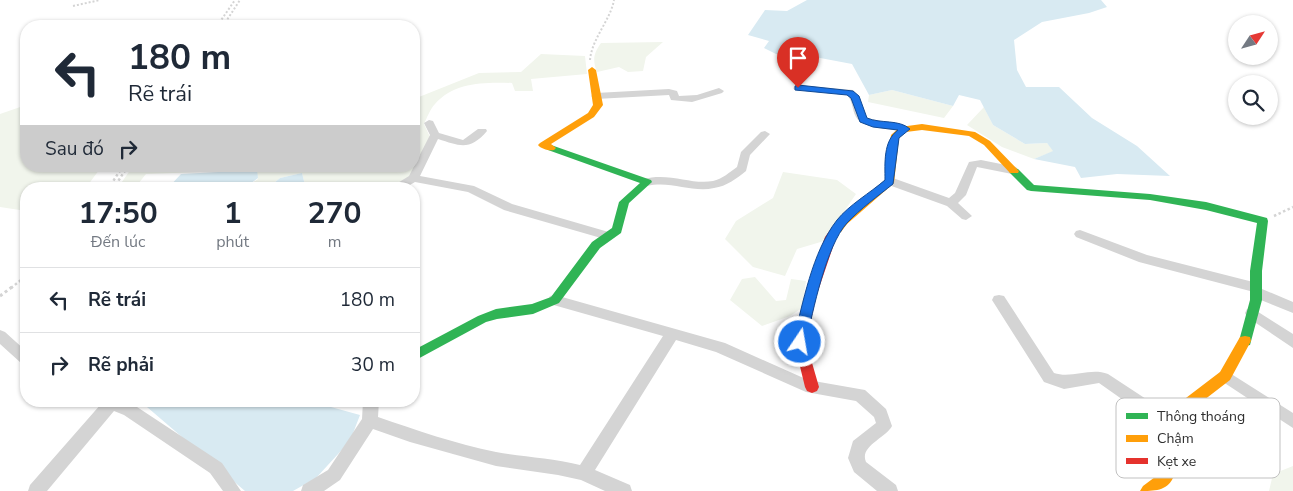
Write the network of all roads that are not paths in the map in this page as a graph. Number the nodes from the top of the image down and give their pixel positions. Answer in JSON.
{"nodes":[{"id":1,"x":592,"y":70,"type":"road end"},
{"id":2,"x":798,"y":88,"type":"dead end"},
{"id":3,"x":720,"y":91,"type":"dead end"},
{"id":4,"x":596,"y":96,"type":"junction"},
{"id":5,"x":429,"y":123,"type":"dead end"},
{"id":6,"x":905,"y":129,"type":"junction"},
{"id":7,"x":482,"y":132,"type":"dead end"},
{"id":8,"x":765,"y":134,"type":"dead end"},
{"id":9,"x":435,"y":135,"type":"junction"},
{"id":10,"x":420,"y":164,"type":"edge"},
{"id":11,"x":1012,"y":170,"type":"junction"},
{"id":12,"x":416,"y":172,"type":"edge"},
{"id":13,"x":413,"y":178,"type":"junction"},
{"id":14,"x":890,"y":181,"type":"junction"},
{"id":15,"x":406,"y":182,"type":"edge"},
{"id":16,"x":647,"y":182,"type":"junction"},
{"id":17,"x":951,"y":203,"type":"junction"},
{"id":18,"x":966,"y":216,"type":"dead end"},
{"id":19,"x":1080,"y":234,"type":"dead end"},
{"id":20,"x":608,"y":236,"type":"junction"},
{"id":21,"x":1256,"y":290,"type":"junction"},
{"id":22,"x":555,"y":300,"type":"junction"},
{"id":23,"x":999,"y":300,"type":"dead end"},
{"id":24,"x":1293,"y":308,"type":"edge"},
{"id":25,"x":1252,"y":313,"type":"junction"},
{"id":26,"x":673,"y":333,"type":"junction"},
{"id":27,"x":0,"y":336,"type":"edge"},
{"id":28,"x":1293,"y":342,"type":"edge"},
{"id":29,"x":420,"y":353,"type":"edge"},
{"id":30,"x":20,"y":354,"type":"edge"},
{"id":31,"x":1225,"y":376,"type":"junction"},
{"id":32,"x":812,"y":387,"type":"junction"},
{"id":33,"x":1132,"y":398,"type":"edge"},
{"id":34,"x":1196,"y":398,"type":"edge"},
{"id":35,"x":1258,"y":398,"type":"edge"},
{"id":36,"x":106,"y":407,"type":"edge"},
{"id":37,"x":122,"y":407,"type":"edge"},
{"id":38,"x":371,"y":407,"type":"edge"},
{"id":39,"x":1280,"y":412,"type":"edge"},
{"id":40,"x":370,"y":420,"type":"junction"},
{"id":41,"x":1293,"y":421,"type":"edge"},
{"id":42,"x":583,"y":473,"type":"junction"},
{"id":43,"x":1166,"y":478,"type":"edge"},
{"id":44,"x":616,"y":489,"type":"edge"},
{"id":45,"x":314,"y":490,"type":"edge"},
{"id":46,"x":36,"y":491,"type":"edge"},
{"id":47,"x":233,"y":491,"type":"edge"},
{"id":48,"x":890,"y":491,"type":"edge"},
{"id":49,"x":1148,"y":491,"type":"edge"}],
"edges":[{"from":1,"to":4,"type":"street"},
{"from":2,"to":6,"type":"street"},
{"from":3,"to":4,"type":"street"},
{"from":4,"to":16,"type":"street"},
{"from":5,"to":9,"type":"street"},
{"from":6,"to":11,"type":"street"},
{"from":6,"to":14,"type":"street"},
{"from":7,"to":9,"type":"street"},
{"from":8,"to":16,"type":"street"},
{"from":9,"to":10,"type":"street"},
{"from":11,"to":17,"type":"street"},
{"from":11,"to":21,"type":"street"},
{"from":12,"to":13,"type":"street"},
{"from":13,"to":15,"type":"street"},
{"from":13,"to":20,"type":"street"},
{"from":14,"to":17,"type":"street"},
{"from":14,"to":32,"type":"street"},
{"from":16,"to":20,"type":"street"},
{"from":17,"to":18,"type":"street"},
{"from":19,"to":21,"type":"street"},
{"from":20,"to":22,"type":"street"},
{"from":21,"to":24,"type":"street"},
{"from":21,"to":25,"type":"street"},
{"from":22,"to":26,"type":"street"},
{"from":22,"to":29,"type":"street"},
{"from":23,"to":33,"type":"street"},
{"from":25,"to":28,"type":"street"},
{"from":25,"to":31,"type":"street"},
{"from":26,"to":32,"type":"street"},
{"from":26,"to":42,"type":"street"},
{"from":27,"to":30,"type":"street"},
{"from":31,"to":34,"type":"street"},
{"from":31,"to":35,"type":"street"},
{"from":32,"to":48,"type":"street"},
{"from":36,"to":46,"type":"street"},
{"from":37,"to":47,"type":"street"},
{"from":38,"to":40,"type":"street"},
{"from":39,"to":41,"type":"street"},
{"from":40,"to":42,"type":"street"},
{"from":40,"to":45,"type":"street"},
{"from":42,"to":44,"type":"street"},
{"from":43,"to":49,"type":"street"}]}
